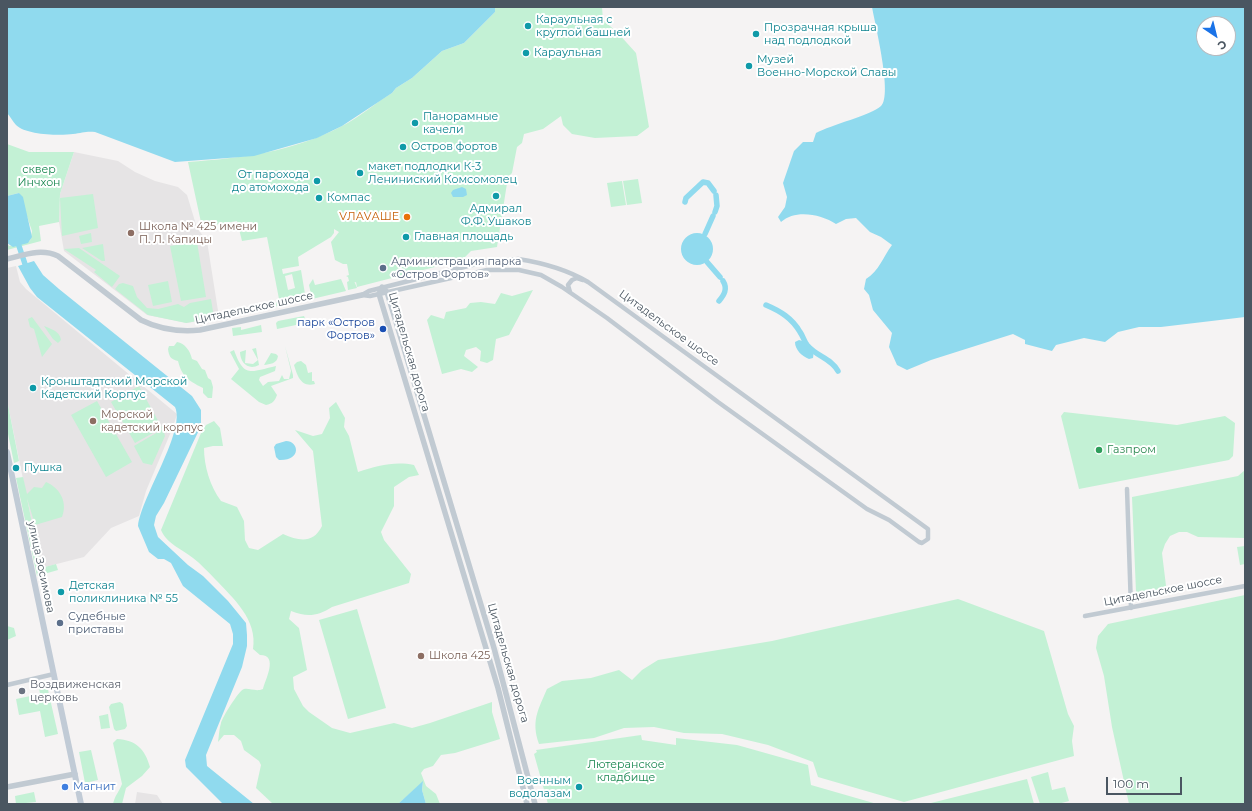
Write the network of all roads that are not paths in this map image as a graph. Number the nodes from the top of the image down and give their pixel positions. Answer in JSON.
{"nodes":[{"id":1,"x":10,"y":258,"type":"edge"},
{"id":2,"x":588,"y":282,"type":"junction"},
{"id":3,"x":382,"y":287,"type":"junction"},
{"id":4,"x":387,"y":292,"type":"junction"},
{"id":5,"x":571,"y":293,"type":"junction"},
{"id":6,"x":379,"y":294,"type":"junction"},
{"id":7,"x":362,"y":295,"type":"junction"},
{"id":8,"x":7,"y":452,"type":"edge"},
{"id":9,"x":8,"y":465,"type":"edge"},
{"id":10,"x":1127,"y":489,"type":"dead end"},
{"id":11,"x":1245,"y":586,"type":"edge"},
{"id":12,"x":1131,"y":608,"type":"junction"},
{"id":13,"x":1085,"y":616,"type":"dead end"},
{"id":14,"x":54,"y":674,"type":"junction"},
{"id":15,"x":7,"y":685,"type":"edge"},
{"id":16,"x":74,"y":774,"type":"junction"},
{"id":17,"x":7,"y":787,"type":"edge"},
{"id":18,"x":81,"y":804,"type":"edge"},
{"id":19,"x":527,"y":804,"type":"edge"},
{"id":20,"x":535,"y":804,"type":"edge"}],
"edges":[{"from":1,"to":7,"type":"street","name":"Цитадельское шоссе"},
{"from":2,"to":3,"type":"street","name":"Цитадельское шоссе"},
{"from":2,"to":5,"type":"street"},
{"from":2,"to":5,"type":"street","name":"Цитадельское шоссе"},
{"from":3,"to":4,"type":"street","name":"Цитадельская дорога"},
{"from":3,"to":6,"type":"street","name":"Цитадельская дорога"},
{"from":3,"to":7,"type":"street","name":"Цитадельское шоссе"},
{"from":4,"to":5,"type":"street","name":"Цитадельское шоссе"},
{"from":4,"to":6,"type":"street","name":"Цитадельское шоссе"},
{"from":4,"to":20,"type":"street","name":"Цитадельская дорога"},
{"from":6,"to":7,"type":"street","name":"Цитадельское шоссе"},
{"from":6,"to":19,"type":"street","name":"Цитадельская дорога"},
{"from":8,"to":9,"type":"main road","name":"улица Зосимова"},
{"from":9,"to":14,"type":"main road","name":"улица Зосимова"},
{"from":10,"to":12,"type":"street"},
{"from":11,"to":12,"type":"street","name":"Цитадельское шоссе"},
{"from":12,"to":13,"type":"street","name":"Цитадельское шоссе"},
{"from":14,"to":15,"type":"street"},
{"from":14,"to":16,"type":"main road","name":"улица Зосимова"},
{"from":16,"to":17,"type":"street"},
{"from":16,"to":18,"type":"main road","name":"улица Зосимова"}]}
